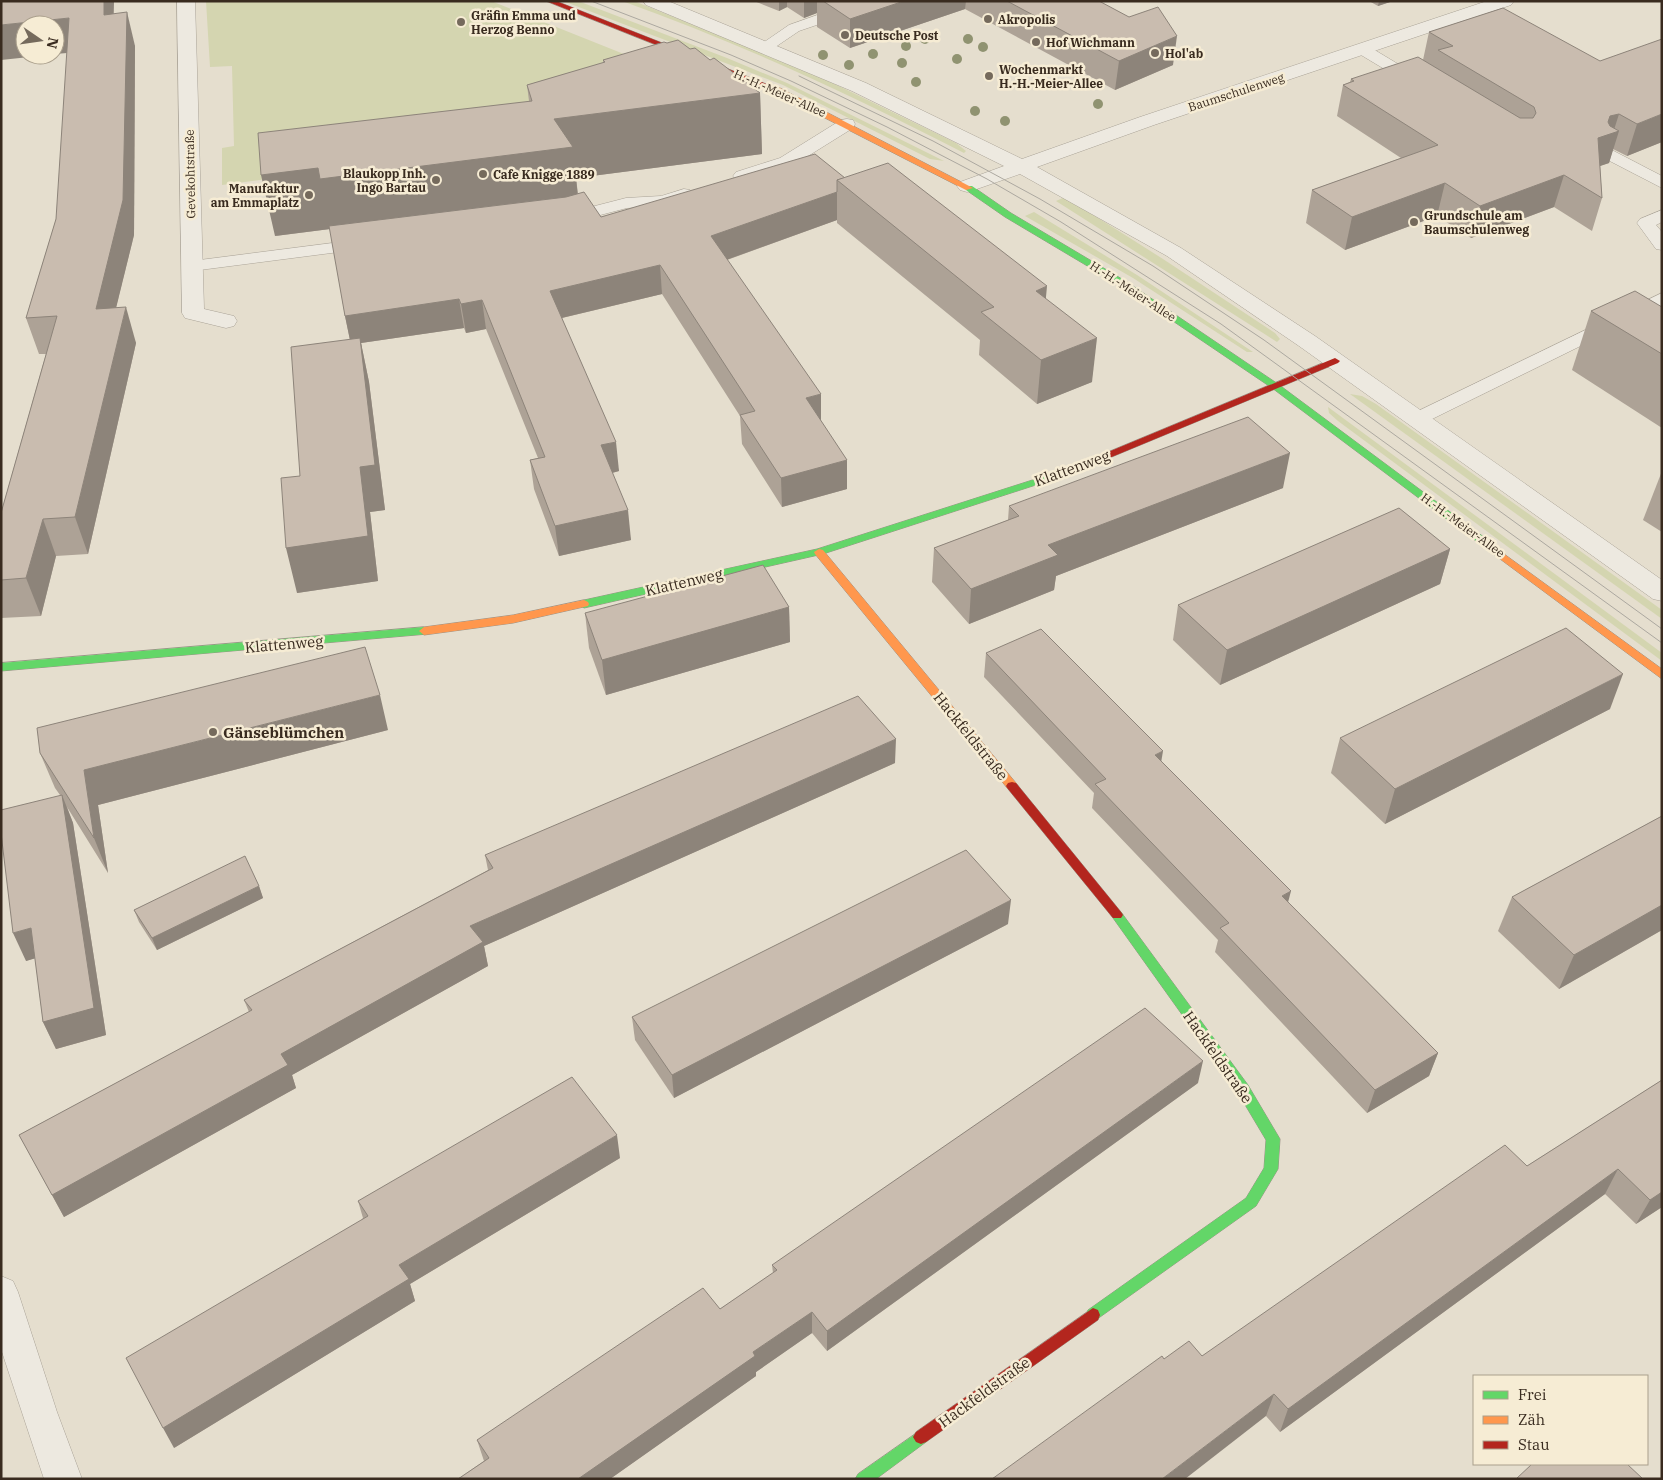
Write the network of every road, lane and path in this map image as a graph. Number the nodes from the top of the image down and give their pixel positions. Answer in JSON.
{"nodes":[{"id":1,"x":186,"y":1,"type":"edge"},
{"id":2,"x":550,"y":1,"type":"edge"},
{"id":3,"x":652,"y":1,"type":"edge"},
{"id":4,"x":873,"y":1,"type":"edge"},
{"id":5,"x":1506,"y":1,"type":"edge"},
{"id":6,"x":765,"y":47,"type":"junction"},
{"id":7,"x":1362,"y":49,"type":"junction"},
{"id":8,"x":1430,"y":90,"type":"edge"},
{"id":9,"x":847,"y":124,"type":"junction"},
{"id":10,"x":1608,"y":154,"type":"edge"},
{"id":11,"x":1022,"y":167,"type":"junction"},
{"id":12,"x":729,"y":180,"type":"edge"},
{"id":13,"x":1662,"y":183,"type":"edge"},
{"id":14,"x":968,"y":186,"type":"junction"},
{"id":15,"x":700,"y":189,"type":"edge"},
{"id":16,"x":1662,"y":215,"type":"edge"},
{"id":17,"x":553,"y":220,"type":"edge"},
{"id":18,"x":380,"y":242,"type":"edge"},
{"id":19,"x":1662,"y":245,"type":"edge"},
{"id":20,"x":192,"y":266,"type":"junction"},
{"id":21,"x":1662,"y":299,"type":"edge"},
{"id":22,"x":1634,"y":313,"type":"junction"},
{"id":23,"x":226,"y":322,"type":"dead end"},
{"id":24,"x":1655,"y":323,"type":"edge"},
{"id":25,"x":1335,"y":361,"type":"junction"},
{"id":26,"x":1275,"y":386,"type":"junction"},
{"id":27,"x":1417,"y":419,"type":"junction"},
{"id":28,"x":819,"y":552,"type":"junction"},
{"id":29,"x":1662,"y":593,"type":"edge"},
{"id":30,"x":1,"y":667,"type":"edge"},
{"id":31,"x":1662,"y":674,"type":"edge"},
{"id":32,"x":1,"y":1292,"type":"edge"},
{"id":33,"x":63,"y":1479,"type":"edge"},
{"id":34,"x":863,"y":1479,"type":"edge"}],
"edges":[{"from":1,"to":20,"type":"street","name":"Gevekohtstraße"},
{"from":2,"to":9,"type":"street","name":"H.-H.-Meier-Allee"},
{"from":3,"to":6,"type":"street"},
{"from":4,"to":6,"type":"lane"},
{"from":5,"to":7,"type":"street","name":"Baumschulenweg"},
{"from":6,"to":11,"type":"street"},
{"from":7,"to":8,"type":"lane"},
{"from":7,"to":11,"type":"street","name":"Baumschulenweg"},
{"from":9,"to":12,"type":"lane"},
{"from":9,"to":14,"type":"street","name":"H.-H.-Meier-Allee"},
{"from":10,"to":13,"type":"lane"},
{"from":11,"to":14,"type":"street","name":"Baumschulenweg"},
{"from":11,"to":25,"type":"street"},
{"from":14,"to":26,"type":"street","name":"H.-H.-Meier-Allee"},
{"from":15,"to":17,"type":"lane"},
{"from":16,"to":19,"type":"lane"},
{"from":18,"to":20,"type":"lane"},
{"from":20,"to":23,"type":"street","name":"Gevekohtstraße"},
{"from":21,"to":22,"type":"lane"},
{"from":22,"to":24,"type":"lane"},
{"from":22,"to":27,"type":"lane"},
{"from":25,"to":26,"type":"street","name":"Klattenweg"},
{"from":25,"to":27,"type":"street"},
{"from":26,"to":28,"type":"street","name":"Klattenweg"},
{"from":26,"to":31,"type":"street","name":"H.-H.-Meier-Allee"},
{"from":27,"to":29,"type":"street"},
{"from":28,"to":30,"type":"street","name":"Klattenweg"},
{"from":28,"to":34,"type":"street","name":"Hackfeldstraße"},
{"from":32,"to":33,"type":"street"}]}
